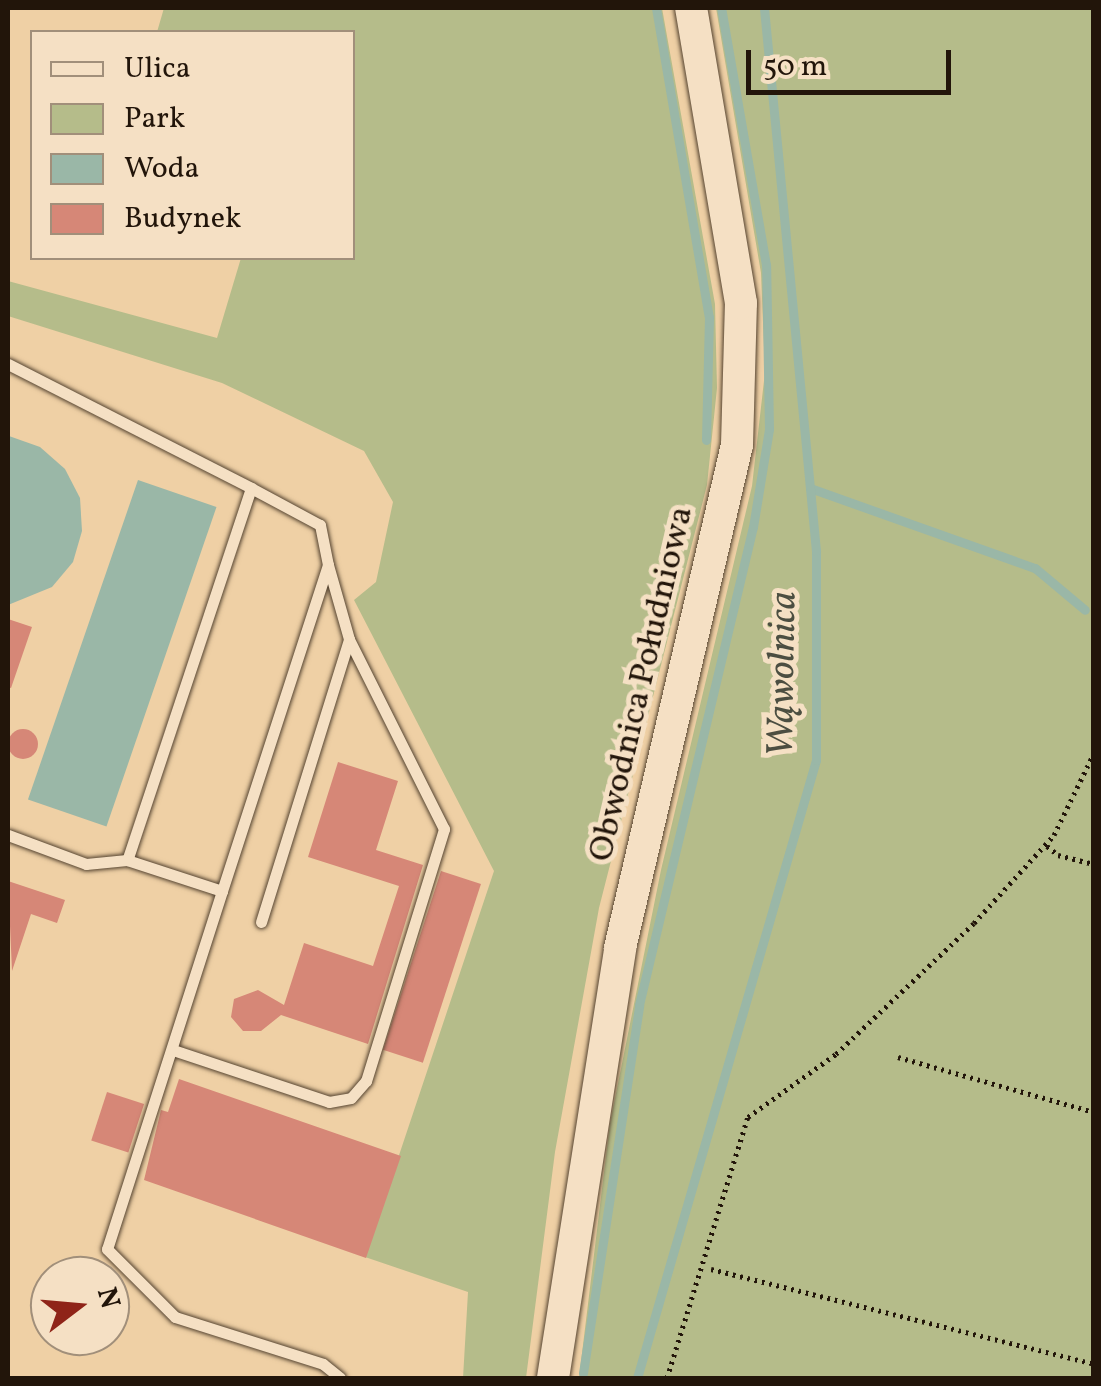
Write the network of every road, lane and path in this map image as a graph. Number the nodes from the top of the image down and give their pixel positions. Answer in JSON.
{"nodes":[{"id":1,"x":691,"y":8,"type":"edge"},
{"id":2,"x":8,"y":364,"type":"edge"},
{"id":3,"x":251,"y":488,"type":"junction"},
{"id":4,"x":328,"y":565,"type":"junction"},
{"id":5,"x":349,"y":639,"type":"junction"},
{"id":6,"x":1094,"y":753,"type":"edge"},
{"id":7,"x":8,"y":836,"type":"edge"},
{"id":8,"x":1046,"y":845,"type":"junction"},
{"id":9,"x":127,"y":860,"type":"junction"},
{"id":10,"x":1094,"y":864,"type":"edge"},
{"id":11,"x":222,"y":891,"type":"junction"},
{"id":12,"x":261,"y":922,"type":"dead end"},
{"id":13,"x":173,"y":1050,"type":"junction"},
{"id":14,"x":898,"y":1057,"type":"dead end"},
{"id":15,"x":1094,"y":1112,"type":"edge"},
{"id":16,"x":711,"y":1269,"type":"dead end"},
{"id":17,"x":1094,"y":1364,"type":"edge"},
{"id":18,"x":340,"y":1378,"type":"edge"},
{"id":19,"x":553,"y":1378,"type":"edge"},
{"id":20,"x":667,"y":1378,"type":"edge"}],
"edges":[{"from":1,"to":19,"type":"main road","name":"Obwodnica Południowa"},
{"from":2,"to":3,"type":"lane"},
{"from":3,"to":4,"type":"lane"},
{"from":3,"to":9,"type":"lane"},
{"from":4,"to":5,"type":"lane"},
{"from":4,"to":11,"type":"lane"},
{"from":5,"to":12,"type":"lane"},
{"from":5,"to":13,"type":"lane"},
{"from":6,"to":8,"type":"path"},
{"from":7,"to":9,"type":"lane"},
{"from":8,"to":10,"type":"path"},
{"from":8,"to":20,"type":"path"},
{"from":9,"to":11,"type":"lane"},
{"from":11,"to":13,"type":"lane"},
{"from":13,"to":18,"type":"lane"},
{"from":14,"to":15,"type":"path"},
{"from":16,"to":17,"type":"path"}]}
